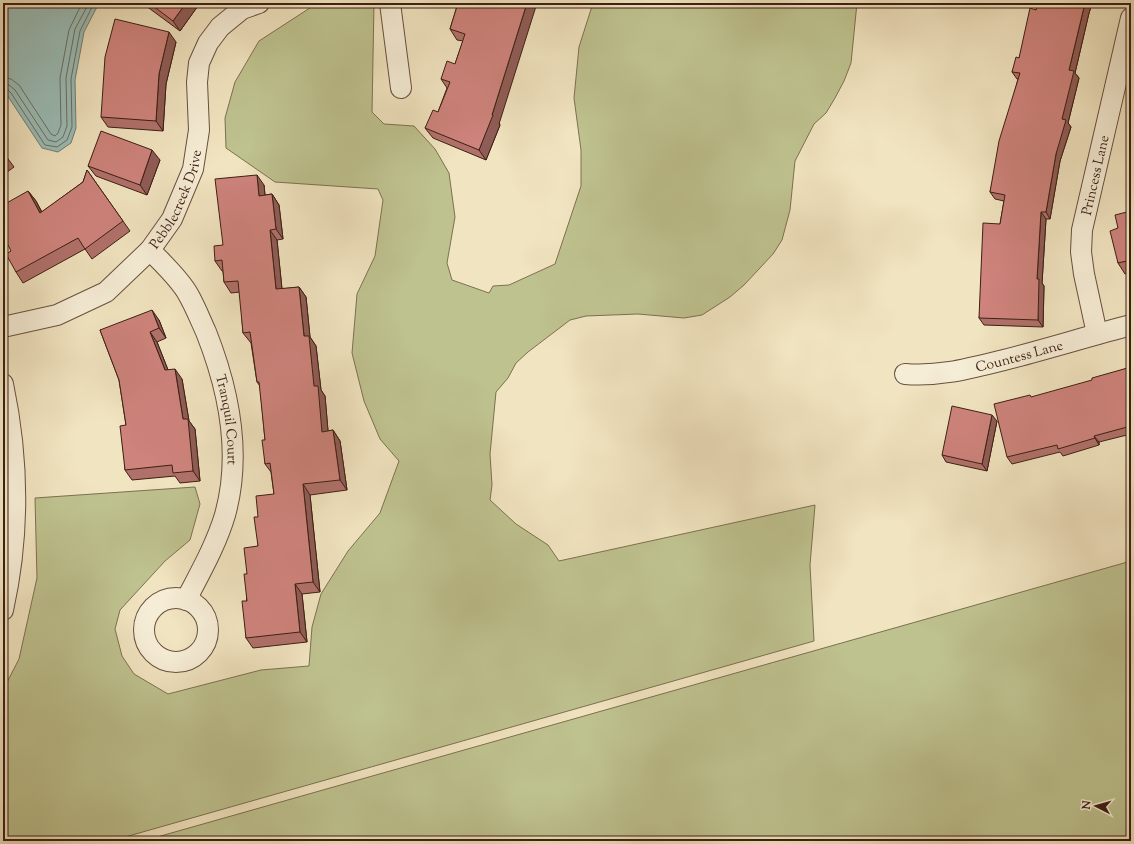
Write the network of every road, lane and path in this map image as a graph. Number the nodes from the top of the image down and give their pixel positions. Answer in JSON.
{"nodes":[{"id":1,"x":259,"y":3,"type":"edge"},
{"id":2,"x":390,"y":3,"type":"edge"},
{"id":3,"x":1131,"y":18,"type":"edge"},
{"id":4,"x":401,"y":88,"type":"dead end"},
{"id":5,"x":150,"y":250,"type":"junction"},
{"id":6,"x":1131,"y":325,"type":"edge"},
{"id":7,"x":3,"y":327,"type":"edge"},
{"id":8,"x":1097,"y":334,"type":"junction"},
{"id":9,"x":905,"y":374,"type":"dead end"},
{"id":10,"x":3,"y":384,"type":"edge"},
{"id":11,"x":186,"y":600,"type":"dead end"},
{"id":12,"x":3,"y":610,"type":"edge"}],
"edges":[{"from":1,"to":5,"type":"street","name":"Pebblecreek Drive"},
{"from":2,"to":4,"type":"street"},
{"from":3,"to":8,"type":"street","name":"Princess Lane"},
{"from":5,"to":7,"type":"street","name":"Pebblecreek Drive"},
{"from":5,"to":11,"type":"street","name":"Tranquil Court"},
{"from":6,"to":8,"type":"street","name":"Countess Lane"},
{"from":8,"to":9,"type":"street","name":"Countess Lane"},
{"from":10,"to":12,"type":"street"}]}
